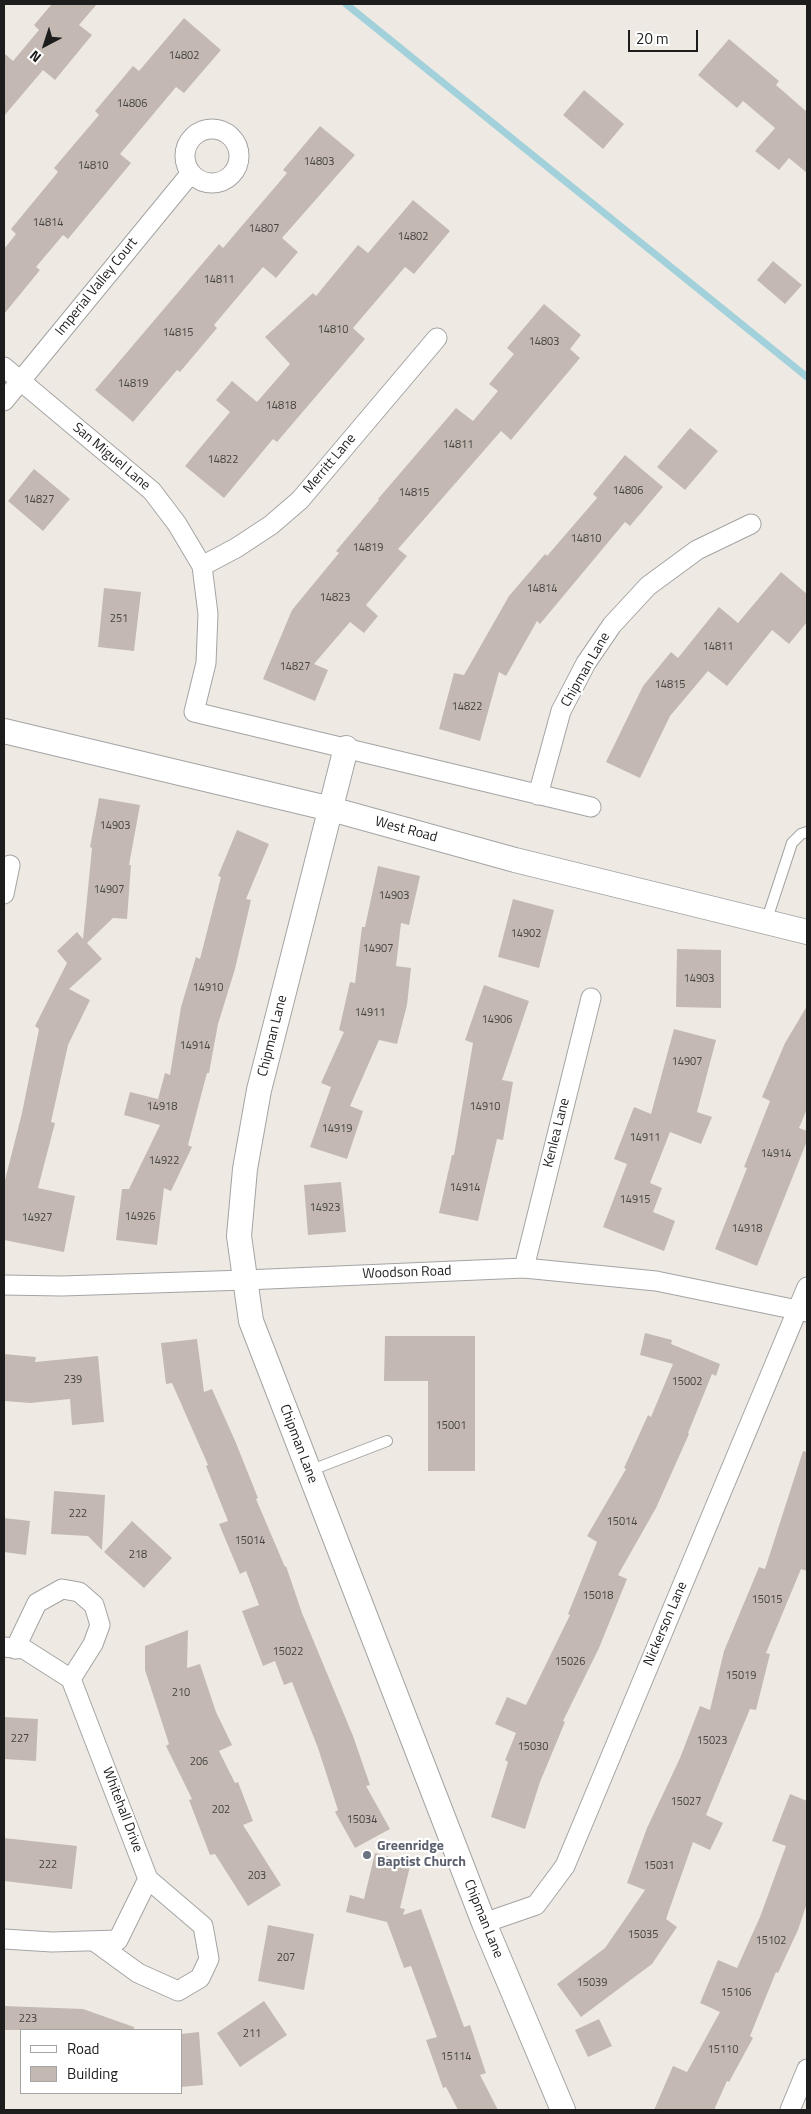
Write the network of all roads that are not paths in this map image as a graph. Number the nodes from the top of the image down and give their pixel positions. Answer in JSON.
{"nodes":[{"id":1,"x":191,"y":173,"type":"dead end"},
{"id":2,"x":437,"y":338,"type":"dead end"},
{"id":3,"x":4,"y":367,"type":"edge"},
{"id":4,"x":20,"y":380,"type":"junction"},
{"id":5,"x":4,"y":401,"type":"edge"},
{"id":6,"x":751,"y":524,"type":"dead end"},
{"id":7,"x":202,"y":566,"type":"junction"},
{"id":8,"x":4,"y":730,"type":"edge"},
{"id":9,"x":346,"y":748,"type":"junction"},
{"id":10,"x":538,"y":795,"type":"junction"},
{"id":11,"x":591,"y":807,"type":"dead end"},
{"id":12,"x":331,"y":810,"type":"junction"},
{"id":13,"x":807,"y":832,"type":"edge"},
{"id":14,"x":10,"y":865,"type":"dead end"},
{"id":15,"x":4,"y":894,"type":"edge"},
{"id":16,"x":766,"y":922,"type":"junction"},
{"id":17,"x":807,"y":932,"type":"edge"},
{"id":18,"x":591,"y":998,"type":"dead end"},
{"id":19,"x":524,"y":1268,"type":"junction"},
{"id":20,"x":245,"y":1280,"type":"junction"},
{"id":21,"x":4,"y":1285,"type":"edge"},
{"id":22,"x":807,"y":1287,"type":"edge"},
{"id":23,"x":803,"y":1311,"type":"edge"},
{"id":24,"x":387,"y":1442,"type":"dead end"},
{"id":25,"x":309,"y":1471,"type":"junction"},
{"id":26,"x":10,"y":1648,"type":"edge"},
{"id":27,"x":71,"y":1679,"type":"junction"},
{"id":28,"x":148,"y":1879,"type":"junction"},
{"id":29,"x":484,"y":1923,"type":"junction"},
{"id":30,"x":4,"y":1939,"type":"edge"},
{"id":31,"x":94,"y":1941,"type":"junction"},
{"id":32,"x":807,"y":2069,"type":"edge"},
{"id":33,"x":563,"y":2110,"type":"edge"},
{"id":34,"x":790,"y":2110,"type":"edge"}],
"edges":[{"from":1,"to":4,"type":"street","name":"Imperial Valley Court"},
{"from":2,"to":7,"type":"street","name":"Merritt Lane"},
{"from":3,"to":4,"type":"street","name":"San Miguel Lane"},
{"from":4,"to":5,"type":"street","name":"Imperial Valley Court"},
{"from":4,"to":7,"type":"street","name":"San Miguel Lane"},
{"from":6,"to":10,"type":"street","name":"Chipman Lane"},
{"from":7,"to":9,"type":"street","name":"San Miguel Lane"},
{"from":8,"to":12,"type":"street","name":"West Road"},
{"from":9,"to":10,"type":"street"},
{"from":9,"to":12,"type":"street","name":"Chipman Lane"},
{"from":10,"to":11,"type":"street"},
{"from":12,"to":16,"type":"street","name":"West Road"},
{"from":12,"to":20,"type":"street","name":"Chipman Lane"},
{"from":13,"to":16,"type":"lane"},
{"from":14,"to":15,"type":"street"},
{"from":16,"to":17,"type":"street","name":"West Road"},
{"from":18,"to":19,"type":"street","name":"Kenlea Lane"},
{"from":19,"to":20,"type":"street","name":"Woodson Road"},
{"from":19,"to":23,"type":"street","name":"Woodson Road"},
{"from":20,"to":21,"type":"street","name":"Woodson Road"},
{"from":20,"to":25,"type":"street","name":"Chipman Lane"},
{"from":22,"to":23,"type":"street","name":"Nickerson Lane"},
{"from":23,"to":29,"type":"street","name":"Nickerson Lane"},
{"from":24,"to":25,"type":"lane"},
{"from":25,"to":29,"type":"street","name":"Chipman Lane"},
{"from":26,"to":27,"type":"street"},
{"from":26,"to":27,"type":"street"},
{"from":27,"to":28,"type":"street","name":"Whitehall Drive"},
{"from":28,"to":31,"type":"street"},
{"from":28,"to":31,"type":"street"},
{"from":29,"to":33,"type":"street","name":"Chipman Lane"},
{"from":30,"to":31,"type":"street"},
{"from":32,"to":34,"type":"street"}]}
